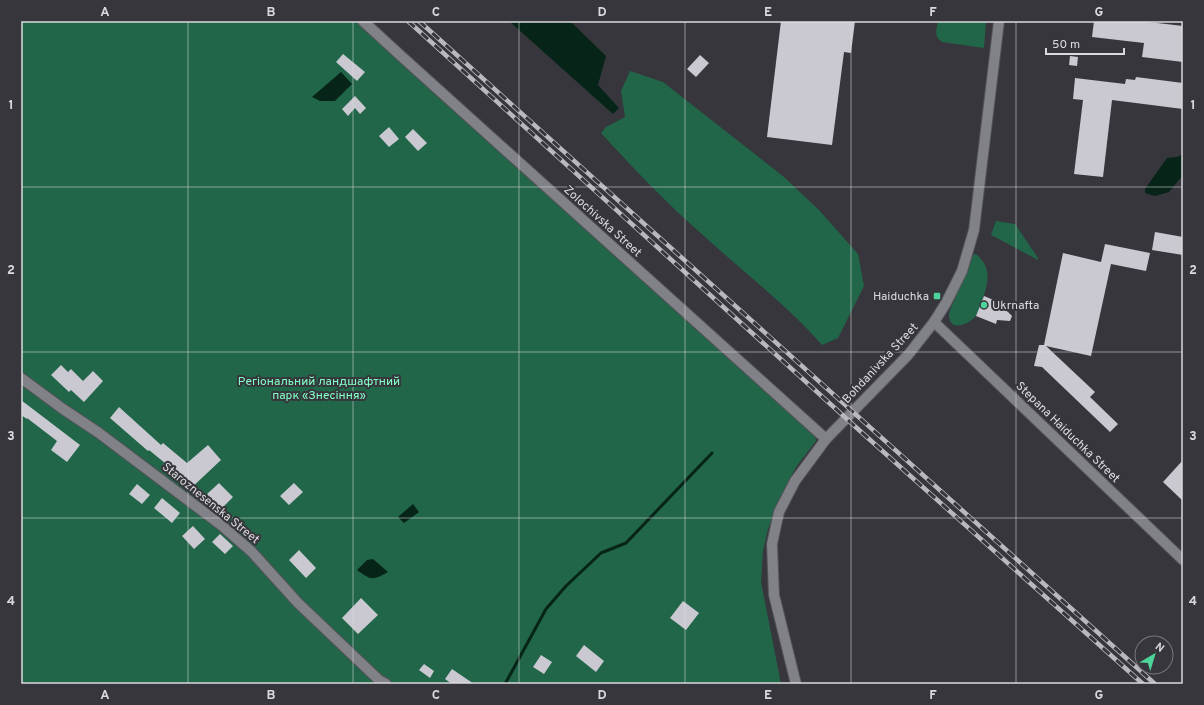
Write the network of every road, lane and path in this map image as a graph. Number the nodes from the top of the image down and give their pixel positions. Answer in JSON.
{"nodes":[{"id":1,"x":363,"y":21,"type":"edge"},
{"id":2,"x":999,"y":21,"type":"edge"},
{"id":3,"x":934,"y":322,"type":"junction"},
{"id":4,"x":21,"y":378,"type":"edge"},
{"id":5,"x":826,"y":439,"type":"junction"},
{"id":6,"x":1183,"y":560,"type":"edge"},
{"id":7,"x":386,"y":684,"type":"edge"},
{"id":8,"x":796,"y":684,"type":"edge"}],
"edges":[{"from":1,"to":5,"type":"street","name":"Zolochivska Street"},
{"from":2,"to":3,"type":"street","name":"Bohdanivska Street"},
{"from":3,"to":5,"type":"street","name":"Bohdanivska Street"},
{"from":3,"to":6,"type":"street","name":"Stepana Haiduchka Street"},
{"from":4,"to":7,"type":"street","name":"Staroznesenska Street"},
{"from":5,"to":8,"type":"street","name":"Bohdanivska Street"}]}
